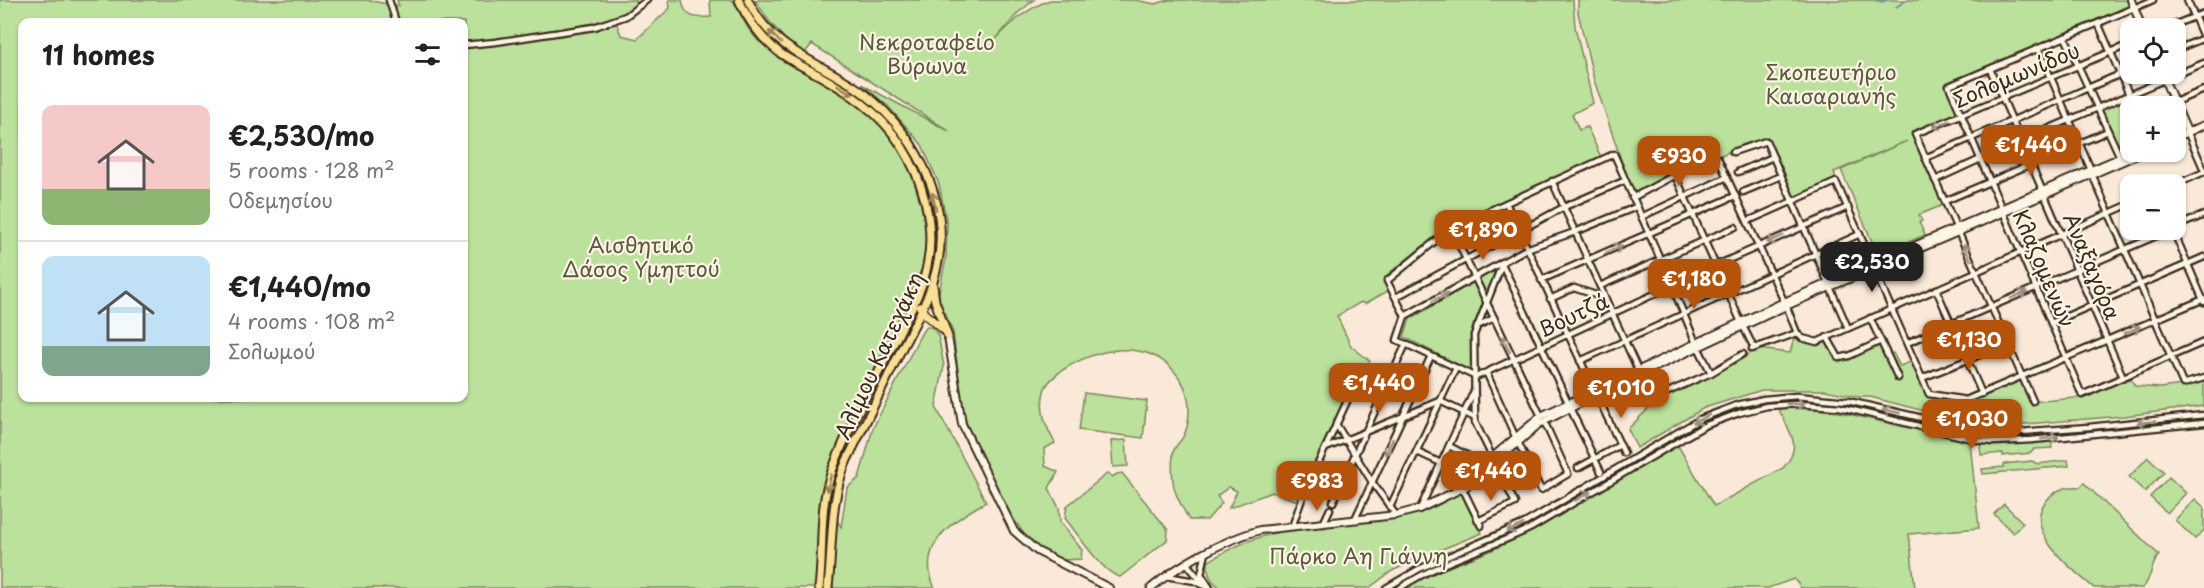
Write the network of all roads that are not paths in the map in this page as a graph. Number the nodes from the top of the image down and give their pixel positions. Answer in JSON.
{"nodes":[{"id":1,"x":389,"y":0,"type":"edge"},
{"id":2,"x":647,"y":0,"type":"edge"},
{"id":3,"x":749,"y":0,"type":"edge"},
{"id":4,"x":2131,"y":0,"type":"edge"},
{"id":5,"x":2152,"y":0,"type":"edge"},
{"id":6,"x":2187,"y":0,"type":"edge"},
{"id":7,"x":739,"y":2,"type":"edge"},
{"id":8,"x":2133,"y":8,"type":"junction"},
{"id":9,"x":2204,"y":13,"type":"edge"},
{"id":10,"x":2194,"y":17,"type":"junction"},
{"id":11,"x":395,"y":18,"type":"edge"},
{"id":12,"x":2138,"y":18,"type":"edge"},
{"id":13,"x":2186,"y":20,"type":"edge"},
{"id":14,"x":2098,"y":23,"type":"junction"},
{"id":15,"x":2065,"y":37,"type":"junction"},
{"id":16,"x":2204,"y":38,"type":"edge"},
{"id":17,"x":468,"y":45,"type":"edge"},
{"id":18,"x":2186,"y":45,"type":"edge"},
{"id":19,"x":2038,"y":48,"type":"junction"},
{"id":20,"x":2120,"y":48,"type":"edge"},
{"id":21,"x":2110,"y":52,"type":"junction"},
{"id":22,"x":2204,"y":63,"type":"edge"},
{"id":23,"x":2078,"y":66,"type":"junction"},
{"id":24,"x":1990,"y":69,"type":"junction"},
{"id":25,"x":2186,"y":69,"type":"edge"},
{"id":26,"x":2120,"y":74,"type":"joint"},
{"id":27,"x":2051,"y":77,"type":"junction"},
{"id":28,"x":2124,"y":84,"type":"edge"},
{"id":29,"x":2150,"y":84,"type":"edge"},
{"id":30,"x":2088,"y":88,"type":"junction"},
{"id":31,"x":2204,"y":90,"type":"edge"},
{"id":32,"x":2129,"y":95,"type":"junction"},
{"id":33,"x":2003,"y":98,"type":"junction"},
{"id":34,"x":2186,"y":98,"type":"edge"},
{"id":35,"x":2060,"y":99,"type":"junction"},
{"id":36,"x":2098,"y":109,"type":"junction"},
{"id":37,"x":1961,"y":115,"type":"junction"},
{"id":38,"x":2012,"y":119,"type":"junction"},
{"id":39,"x":2069,"y":120,"type":"junction"},
{"id":40,"x":2204,"y":123,"type":"edge"},
{"id":41,"x":2108,"y":131,"type":"junction"},
{"id":42,"x":2187,"y":131,"type":"joint"},
{"id":43,"x":1971,"y":138,"type":"junction"},
{"id":44,"x":2022,"y":140,"type":"junction"},
{"id":45,"x":2079,"y":143,"type":"junction"},
{"id":46,"x":1733,"y":152,"type":"dead end"},
{"id":47,"x":1773,"y":157,"type":"junction"},
{"id":48,"x":2120,"y":157,"type":"joint"},
{"id":49,"x":1718,"y":158,"type":"dead end"},
{"id":50,"x":1925,"y":158,"type":"junction"},
{"id":51,"x":1980,"y":159,"type":"junction"},
{"id":52,"x":2120,"y":161,"type":"edge"},
{"id":53,"x":2031,"y":164,"type":"junction"},
{"id":54,"x":2204,"y":171,"type":"edge"},
{"id":55,"x":1738,"y":172,"type":"dead end"},
{"id":56,"x":2091,"y":172,"type":"junction"},
{"id":57,"x":1781,"y":176,"type":"junction"},
{"id":58,"x":1726,"y":177,"type":"junction"},
{"id":59,"x":1935,"y":180,"type":"junction"},
{"id":60,"x":2186,"y":180,"type":"edge"},
{"id":61,"x":1552,"y":181,"type":"junction"},
{"id":62,"x":1624,"y":181,"type":"junction"},
{"id":63,"x":1989,"y":182,"type":"junction"},
{"id":64,"x":1743,"y":192,"type":"dead end"},
{"id":65,"x":2044,"y":192,"type":"junction"},
{"id":66,"x":1685,"y":196,"type":"junction"},
{"id":67,"x":1736,"y":196,"type":"junction"},
{"id":68,"x":1632,"y":198,"type":"junction"},
{"id":69,"x":1793,"y":201,"type":"junction"},
{"id":70,"x":1945,"y":201,"type":"junction"},
{"id":71,"x":1506,"y":203,"type":"junction"},
{"id":72,"x":1564,"y":207,"type":"junction"},
{"id":73,"x":1636,"y":207,"type":"junction"},
{"id":74,"x":1848,"y":207,"type":"junction"},
{"id":75,"x":2120,"y":208,"type":"edge"},
{"id":76,"x":2002,"y":211,"type":"junction"},
{"id":77,"x":2109,"y":213,"type":"junction"},
{"id":78,"x":2204,"y":214,"type":"edge"},
{"id":79,"x":1694,"y":215,"type":"junction"},
{"id":80,"x":1641,"y":217,"type":"junction"},
{"id":81,"x":1748,"y":221,"type":"junction"},
{"id":82,"x":2186,"y":222,"type":"edge"},
{"id":83,"x":1735,"y":226,"type":"dead end"},
{"id":84,"x":1804,"y":226,"type":"junction"},
{"id":85,"x":1451,"y":228,"type":"junction"},
{"id":86,"x":1957,"y":230,"type":"junction"},
{"id":87,"x":1518,"y":231,"type":"junction"},
{"id":88,"x":1575,"y":232,"type":"junction"},
{"id":89,"x":1648,"y":234,"type":"junction"},
{"id":90,"x":1860,"y":234,"type":"junction"},
{"id":91,"x":2062,"y":234,"type":"junction"},
{"id":92,"x":1705,"y":240,"type":"junction"},
{"id":93,"x":2146,"y":240,"type":"edge"},
{"id":94,"x":2177,"y":240,"type":"edge"},
{"id":95,"x":1759,"y":246,"type":"junction"},
{"id":96,"x":1526,"y":249,"type":"junction"},
{"id":97,"x":2125,"y":249,"type":"junction"},
{"id":98,"x":2020,"y":252,"type":"junction"},
{"id":99,"x":1816,"y":253,"type":"junction"},
{"id":100,"x":2204,"y":257,"type":"edge"},
{"id":101,"x":1467,"y":260,"type":"junction"},
{"id":102,"x":1588,"y":260,"type":"junction"},
{"id":103,"x":1660,"y":260,"type":"junction"},
{"id":104,"x":1502,"y":264,"type":"junction"},
{"id":105,"x":2188,"y":264,"type":"junction"},
{"id":106,"x":1717,"y":265,"type":"junction"},
{"id":107,"x":1873,"y":266,"type":"junction"},
{"id":108,"x":2077,"y":270,"type":"junction"},
{"id":109,"x":1976,"y":272,"type":"junction"},
{"id":110,"x":1771,"y":273,"type":"junction"},
{"id":111,"x":1668,"y":277,"type":"dead end"},
{"id":112,"x":1475,"y":279,"type":"junction"},
{"id":113,"x":1541,"y":280,"type":"junction"},
{"id":114,"x":933,"y":281,"type":"junction"},
{"id":115,"x":2140,"y":285,"type":"junction"},
{"id":116,"x":1600,"y":286,"type":"junction"},
{"id":117,"x":1672,"y":286,"type":"junction"},
{"id":118,"x":1829,"y":286,"type":"junction"},
{"id":119,"x":2035,"y":288,"type":"junction"},
{"id":120,"x":1936,"y":289,"type":"junction"},
{"id":121,"x":919,"y":292,"type":"junction"},
{"id":122,"x":1729,"y":292,"type":"junction"},
{"id":123,"x":1396,"y":297,"type":"junction"},
{"id":124,"x":1605,"y":298,"type":"junction"},
{"id":125,"x":1550,"y":299,"type":"junction"},
{"id":126,"x":2204,"y":300,"type":"edge"},
{"id":127,"x":1486,"y":302,"type":"junction"},
{"id":128,"x":1785,"y":304,"type":"junction"},
{"id":129,"x":2092,"y":305,"type":"junction"},
{"id":130,"x":1991,"y":307,"type":"junction"},
{"id":131,"x":1891,"y":308,"type":"junction"},
{"id":132,"x":921,"y":309,"type":"junction"},
{"id":133,"x":1613,"y":313,"type":"junction"},
{"id":134,"x":1683,"y":313,"type":"junction"},
{"id":135,"x":1405,"y":316,"type":"junction"},
{"id":136,"x":1494,"y":318,"type":"junction"},
{"id":137,"x":1870,"y":318,"type":"junction"},
{"id":138,"x":2155,"y":320,"type":"junction"},
{"id":139,"x":936,"y":323,"type":"junction"},
{"id":140,"x":2050,"y":323,"type":"junction"},
{"id":141,"x":914,"y":324,"type":"junction"},
{"id":142,"x":1742,"y":324,"type":"junction"},
{"id":143,"x":1952,"y":324,"type":"junction"},
{"id":144,"x":1477,"y":326,"type":"junction"},
{"id":145,"x":1848,"y":328,"type":"junction"},
{"id":146,"x":1797,"y":333,"type":"junction"},
{"id":147,"x":1568,"y":335,"type":"junction"},
{"id":148,"x":1827,"y":337,"type":"junction"},
{"id":149,"x":948,"y":338,"type":"junction"},
{"id":150,"x":1624,"y":340,"type":"junction"},
{"id":151,"x":2108,"y":340,"type":"junction"},
{"id":152,"x":1881,"y":341,"type":"junction"},
{"id":153,"x":2204,"y":342,"type":"edge"},
{"id":154,"x":1907,"y":343,"type":"junction"},
{"id":155,"x":1406,"y":344,"type":"junction"},
{"id":156,"x":2007,"y":344,"type":"junction"},
{"id":157,"x":1697,"y":345,"type":"junction"},
{"id":158,"x":1542,"y":347,"type":"junction"},
{"id":159,"x":1743,"y":354,"type":"dead end"},
{"id":160,"x":1431,"y":356,"type":"junction"},
{"id":161,"x":2171,"y":356,"type":"junction"},
{"id":162,"x":2066,"y":358,"type":"junction"},
{"id":163,"x":1967,"y":360,"type":"junction"},
{"id":164,"x":1514,"y":361,"type":"junction"},
{"id":165,"x":1580,"y":361,"type":"junction"},
{"id":166,"x":1456,"y":368,"type":"junction"},
{"id":167,"x":1639,"y":372,"type":"junction"},
{"id":168,"x":1711,"y":373,"type":"junction"},
{"id":169,"x":1487,"y":374,"type":"junction"},
{"id":170,"x":1476,"y":377,"type":"junction"},
{"id":171,"x":2022,"y":377,"type":"junction"},
{"id":172,"x":2123,"y":377,"type":"junction"},
{"id":173,"x":1898,"y":378,"type":"dead end"},
{"id":174,"x":1922,"y":378,"type":"junction"},
{"id":175,"x":2204,"y":378,"type":"edge"},
{"id":176,"x":1356,"y":382,"type":"dead end"},
{"id":177,"x":1476,"y":388,"type":"junction"},
{"id":178,"x":1595,"y":392,"type":"junction"},
{"id":179,"x":1982,"y":394,"type":"junction"},
{"id":180,"x":1440,"y":401,"type":"junction"},
{"id":181,"x":2033,"y":401,"type":"dead end"},
{"id":182,"x":1569,"y":405,"type":"junction"},
{"id":183,"x":1465,"y":412,"type":"junction"},
{"id":184,"x":2204,"y":415,"type":"edge"},
{"id":185,"x":1402,"y":417,"type":"junction"},
{"id":186,"x":1475,"y":418,"type":"junction"},
{"id":187,"x":1542,"y":418,"type":"junction"},
{"id":188,"x":2204,"y":423,"type":"edge"},
{"id":189,"x":1335,"y":424,"type":"junction"},
{"id":190,"x":1366,"y":432,"type":"junction"},
{"id":191,"x":1516,"y":439,"type":"junction"},
{"id":192,"x":1346,"y":440,"type":"junction"},
{"id":193,"x":1620,"y":445,"type":"junction"},
{"id":194,"x":1449,"y":446,"type":"junction"},
{"id":195,"x":1326,"y":448,"type":"junction"},
{"id":196,"x":1417,"y":452,"type":"junction"},
{"id":197,"x":1624,"y":453,"type":"dead end"},
{"id":198,"x":1355,"y":455,"type":"junction"},
{"id":199,"x":1594,"y":458,"type":"junction"},
{"id":200,"x":1494,"y":459,"type":"junction"},
{"id":201,"x":1441,"y":463,"type":"junction"},
{"id":202,"x":1484,"y":464,"type":"junction"},
{"id":203,"x":1578,"y":468,"type":"dead end"},
{"id":204,"x":1601,"y":472,"type":"dead end"},
{"id":205,"x":1372,"y":482,"type":"junction"},
{"id":206,"x":1462,"y":487,"type":"junction"},
{"id":207,"x":1334,"y":502,"type":"dead end"},
{"id":208,"x":1390,"y":507,"type":"junction"},
{"id":209,"x":1330,"y":509,"type":"dead end"},
{"id":210,"x":1419,"y":509,"type":"junction"},
{"id":211,"x":1396,"y":515,"type":"junction"},
{"id":212,"x":1355,"y":519,"type":"junction"},
{"id":213,"x":1323,"y":524,"type":"junction"},
{"id":214,"x":1292,"y":527,"type":"junction"},
{"id":215,"x":1206,"y":553,"type":"junction"},
{"id":216,"x":1187,"y":564,"type":"junction"},
{"id":217,"x":1166,"y":576,"type":"junction"},
{"id":218,"x":1105,"y":587,"type":"edge"},
{"id":219,"x":819,"y":588,"type":"edge"},
{"id":220,"x":828,"y":588,"type":"edge"},
{"id":221,"x":1151,"y":588,"type":"edge"},
{"id":222,"x":1209,"y":588,"type":"edge"},
{"id":223,"x":1386,"y":588,"type":"edge"},
{"id":224,"x":1400,"y":588,"type":"edge"}],
"edges":[{"from":1,"to":11,"type":"street"},
{"from":2,"to":17,"type":"street"},
{"from":114,"to":3,"type":"main road","name":"Αλίμου Κατεχάκη","one_way":true},
{"from":4,"to":8,"type":"main road"},
{"from":5,"to":8,"type":"street"},
{"from":6,"to":10,"type":"street"},
{"from":7,"to":121,"type":"main road","name":"Αλίμου Κατεχάκη","one_way":true},
{"from":8,"to":12,"type":"main road"},
{"from":8,"to":14,"type":"street"},
{"from":9,"to":10,"type":"street"},
{"from":10,"to":13,"type":"street"},
{"from":10,"to":16,"type":"street"},
{"from":14,"to":15,"type":"street"},
{"from":14,"to":21,"type":"street"},
{"from":15,"to":19,"type":"street"},
{"from":15,"to":23,"type":"street"},
{"from":16,"to":18,"type":"street"},
{"from":19,"to":24,"type":"street"},
{"from":19,"to":27,"type":"street"},
{"from":20,"to":21,"type":"street","name":"Σολομωνίδου"},
{"from":21,"to":23,"type":"street","name":"Σολομωνίδου"},
{"from":21,"to":26,"type":"street"},
{"from":22,"to":25,"type":"street"},
{"from":23,"to":27,"type":"street","name":"Σολομωνίδου"},
{"from":23,"to":30,"type":"street"},
{"from":24,"to":33,"type":"street","name":"Αναξαγόρα"},
{"from":24,"to":37,"type":"street","name":"Κλαζομενών"},
{"from":26,"to":30,"type":"street"},
{"from":27,"to":33,"type":"street","name":"Σολομωνίδου"},
{"from":27,"to":35,"type":"street"},
{"from":28,"to":32,"type":"street"},
{"from":29,"to":32,"type":"street"},
{"from":30,"to":35,"type":"street"},
{"from":30,"to":36,"type":"street"},
{"from":31,"to":34,"type":"street"},
{"from":32,"to":36,"type":"street"},
{"from":33,"to":37,"type":"street","name":"Σολομωνίδου"},
{"from":33,"to":38,"type":"street","name":"Αναξαγόρα"},
{"from":35,"to":38,"type":"street"},
{"from":35,"to":39,"type":"street"},
{"from":36,"to":39,"type":"street"},
{"from":36,"to":41,"type":"street"},
{"from":37,"to":43,"type":"street","name":"Κλαζομενών"},
{"from":37,"to":50,"type":"street","name":"Σολομωνίδου","one_way":true},
{"from":38,"to":43,"type":"street"},
{"from":38,"to":44,"type":"street","name":"Αναξαγόρα"},
{"from":39,"to":44,"type":"street"},
{"from":39,"to":45,"type":"street"},
{"from":40,"to":42,"type":"main road"},
{"from":41,"to":45,"type":"street"},
{"from":41,"to":48,"type":"street"},
{"from":42,"to":54,"type":"street"},
{"from":43,"to":50,"type":"street"},
{"from":43,"to":51,"type":"street","name":"Κλαζομενών"},
{"from":44,"to":51,"type":"street"},
{"from":44,"to":53,"type":"street","name":"Αναξαγόρα"},
{"from":45,"to":53,"type":"street"},
{"from":45,"to":56,"type":"street"},
{"from":46,"to":47,"type":"street"},
{"from":47,"to":55,"type":"street"},
{"from":47,"to":57,"type":"street"},
{"from":48,"to":56,"type":"main road"},
{"from":49,"to":58,"type":"street"},
{"from":50,"to":59,"type":"street"},
{"from":51,"to":59,"type":"street"},
{"from":51,"to":63,"type":"street","name":"Κλαζομενών"},
{"from":52,"to":56,"type":"main road"},
{"from":53,"to":63,"type":"street"},
{"from":53,"to":65,"type":"street","name":"Αναξαγόρα"},
{"from":54,"to":60,"type":"street"},
{"from":56,"to":65,"type":"main road"},
{"from":56,"to":77,"type":"street"},
{"from":57,"to":64,"type":"street"},
{"from":57,"to":69,"type":"street"},
{"from":58,"to":66,"type":"street"},
{"from":58,"to":67,"type":"street"},
{"from":59,"to":70,"type":"street"},
{"from":61,"to":62,"type":"street"},
{"from":61,"to":71,"type":"street"},
{"from":61,"to":72,"type":"street"},
{"from":62,"to":68,"type":"street"},
{"from":62,"to":72,"type":"street"},
{"from":63,"to":70,"type":"street"},
{"from":63,"to":76,"type":"street","name":"Κλαζομενών"},
{"from":65,"to":76,"type":"main road"},
{"from":65,"to":91,"type":"street","name":"Αναξαγόρα"},
{"from":66,"to":68,"type":"street"},
{"from":66,"to":79,"type":"street"},
{"from":66,"to":80,"type":"street"},
{"from":67,"to":79,"type":"street"},
{"from":67,"to":81,"type":"street"},
{"from":68,"to":73,"type":"street"},
{"from":69,"to":74,"type":"street"},
{"from":69,"to":81,"type":"street"},
{"from":69,"to":84,"type":"street"},
{"from":70,"to":86,"type":"street"},
{"from":71,"to":85,"type":"street"},
{"from":71,"to":87,"type":"street"},
{"from":72,"to":87,"type":"street"},
{"from":72,"to":88,"type":"street"},
{"from":73,"to":80,"type":"street"},
{"from":73,"to":88,"type":"street"},
{"from":74,"to":84,"type":"street","name":"Βουτζά"},
{"from":74,"to":90,"type":"street"},
{"from":75,"to":77,"type":"street"},
{"from":76,"to":86,"type":"main road"},
{"from":76,"to":98,"type":"street","name":"Κλαζομενών"},
{"from":77,"to":91,"type":"street"},
{"from":77,"to":97,"type":"street"},
{"from":78,"to":82,"type":"street"},
{"from":79,"to":89,"type":"street"},
{"from":79,"to":92,"type":"street"},
{"from":80,"to":89,"type":"street"},
{"from":81,"to":95,"type":"street"},
{"from":83,"to":92,"type":"street"},
{"from":84,"to":95,"type":"street","name":"Βουτζά","one_way":true},
{"from":84,"to":99,"type":"street"},
{"from":85,"to":101,"type":"street"},
{"from":85,"to":123,"type":"street"},
{"from":86,"to":107,"type":"main road"},
{"from":109,"to":86,"type":"street","one_way":true},
{"from":87,"to":96,"type":"street"},
{"from":87,"to":101,"type":"street"},
{"from":88,"to":96,"type":"street"},
{"from":88,"to":102,"type":"street"},
{"from":102,"to":89,"type":"street","one_way":true},
{"from":89,"to":103,"type":"street"},
{"from":90,"to":99,"type":"street"},
{"from":90,"to":107,"type":"street"},
{"from":91,"to":98,"type":"street"},
{"from":91,"to":108,"type":"street","name":"Αναξαγόρα"},
{"from":92,"to":103,"type":"street"},
{"from":92,"to":106,"type":"street"},
{"from":93,"to":97,"type":"street"},
{"from":94,"to":105,"type":"street"},
{"from":95,"to":106,"type":"street","name":"Βουτζά"},
{"from":95,"to":110,"type":"street"},
{"from":96,"to":104,"type":"street"},
{"from":96,"to":113,"type":"street"},
{"from":97,"to":108,"type":"street"},
{"from":97,"to":115,"type":"street"},
{"from":98,"to":109,"type":"street"},
{"from":98,"to":119,"type":"street","name":"Κλαζομενών"},
{"from":99,"to":110,"type":"street"},
{"from":99,"to":118,"type":"street"},
{"from":100,"to":105,"type":"street"},
{"from":101,"to":112,"type":"street"},
{"from":101,"to":123,"type":"street"},
{"from":102,"to":113,"type":"street"},
{"from":102,"to":116,"type":"street"},
{"from":103,"to":111,"type":"street"},
{"from":103,"to":116,"type":"street"},
{"from":104,"to":112,"type":"street"},
{"from":104,"to":127,"type":"street"},
{"from":104,"to":158,"type":"street"},
{"from":105,"to":115,"type":"street"},
{"from":105,"to":126,"type":"street"},
{"from":106,"to":117,"type":"street","name":"Βουτζά"},
{"from":106,"to":122,"type":"street"},
{"from":107,"to":118,"type":"main road"},
{"from":107,"to":131,"type":"street"},
{"from":108,"to":119,"type":"street"},
{"from":108,"to":129,"type":"street","name":"Αναξαγόρα"},
{"from":109,"to":120,"type":"street"},
{"from":109,"to":130,"type":"street"},
{"from":110,"to":122,"type":"street"},
{"from":110,"to":128,"type":"street"},
{"from":112,"to":127,"type":"street"},
{"from":135,"to":112,"type":"street","one_way":true},
{"from":113,"to":125,"type":"street"},
{"from":114,"to":132,"type":"main road","name":"Αλίμου Κατεχάκη"},
{"from":114,"to":149,"type":"main road"},
{"from":115,"to":129,"type":"street"},
{"from":115,"to":138,"type":"street"},
{"from":116,"to":124,"type":"street"},
{"from":117,"to":133,"type":"street","name":"Βουτζά"},
{"from":117,"to":134,"type":"street"},
{"from":118,"to":128,"type":"main road"},
{"from":118,"to":145,"type":"street"},
{"from":130,"to":119,"type":"street","one_way":true},
{"from":119,"to":140,"type":"street","name":"Κλαζομενών"},
{"from":120,"to":131,"type":"street"},
{"from":120,"to":143,"type":"street"},
{"from":121,"to":132,"type":"main road"},
{"from":121,"to":219,"type":"main road","name":"Αλίμου Κατεχάκη","one_way":true},
{"from":122,"to":134,"type":"street"},
{"from":122,"to":142,"type":"street"},
{"from":123,"to":135,"type":"street"},
{"from":124,"to":125,"type":"street"},
{"from":124,"to":133,"type":"street"},
{"from":125,"to":147,"type":"street"},
{"from":126,"to":138,"type":"street"},
{"from":127,"to":136,"type":"street"},
{"from":127,"to":144,"type":"street"},
{"from":128,"to":142,"type":"main road"},
{"from":128,"to":146,"type":"street"},
{"from":129,"to":140,"type":"street"},
{"from":129,"to":151,"type":"street","name":"Αναξαγόρα"},
{"from":130,"to":143,"type":"street"},
{"from":130,"to":156,"type":"street"},
{"from":131,"to":137,"type":"street"},
{"from":131,"to":154,"type":"street"},
{"from":132,"to":139,"type":"main road"},
{"from":132,"to":141,"type":"main road","name":"Αλίμου Κατεχάκη"},
{"from":133,"to":147,"type":"street","name":"Βουτζά"},
{"from":133,"to":150,"type":"street"},
{"from":134,"to":150,"type":"street"},
{"from":134,"to":157,"type":"street"},
{"from":135,"to":155,"type":"street"},
{"from":136,"to":144,"type":"street"},
{"from":164,"to":136,"type":"street","one_way":true},
{"from":137,"to":145,"type":"street"},
{"from":137,"to":152,"type":"street"},
{"from":151,"to":138,"type":"street","one_way":true},
{"from":138,"to":161,"type":"street"},
{"from":139,"to":141,"type":"main road"},
{"from":139,"to":149,"type":"main road"},
{"from":140,"to":162,"type":"street","name":"Κλαζομενών"},
{"from":141,"to":220,"type":"main road","name":"Αλίμου Κατεχάκη"},
{"from":142,"to":146,"type":"street"},
{"from":142,"to":157,"type":"main road"},
{"from":143,"to":154,"type":"street"},
{"from":143,"to":163,"type":"street"},
{"from":144,"to":170,"type":"street"},
{"from":145,"to":148,"type":"street"},
{"from":146,"to":148,"type":"street"},
{"from":147,"to":158,"type":"street","name":"Βουτζά"},
{"from":147,"to":165,"type":"street"},
{"from":148,"to":152,"type":"street"},
{"from":149,"to":218,"type":"main road"},
{"from":150,"to":165,"type":"street"},
{"from":150,"to":167,"type":"street"},
{"from":151,"to":162,"type":"street"},
{"from":151,"to":172,"type":"street","name":"Αναξαγόρα"},
{"from":152,"to":173,"type":"street"},
{"from":153,"to":161,"type":"street"},
{"from":154,"to":174,"type":"street"},
{"from":155,"to":160,"type":"street"},
{"from":155,"to":190,"type":"street"},
{"from":156,"to":163,"type":"street"},
{"from":156,"to":171,"type":"street"},
{"from":157,"to":167,"type":"main road"},
{"from":157,"to":168,"type":"street"},
{"from":158,"to":164,"type":"street","name":"Βουτζά"},
{"from":158,"to":182,"type":"street"},
{"from":159,"to":168,"type":"street"},
{"from":160,"to":166,"type":"street"},
{"from":160,"to":185,"type":"street"},
{"from":161,"to":172,"type":"street"},
{"from":161,"to":175,"type":"street"},
{"from":162,"to":171,"type":"street"},
{"from":162,"to":172,"type":"street","name":"Κλαζομενών"},
{"from":163,"to":174,"type":"street"},
{"from":163,"to":179,"type":"street"},
{"from":164,"to":169,"type":"street","name":"Βουτζά"},
{"from":164,"to":187,"type":"street"},
{"from":165,"to":178,"type":"street"},
{"from":166,"to":170,"type":"street"},
{"from":166,"to":180,"type":"street"},
{"from":167,"to":168,"type":"street"},
{"from":167,"to":178,"type":"main road"},
{"from":169,"to":170,"type":"street","name":"Βουτζά"},
{"from":169,"to":191,"type":"street"},
{"from":170,"to":177,"type":"street"},
{"from":171,"to":179,"type":"street"},
{"from":171,"to":181,"type":"street"},
{"from":174,"to":179,"type":"street"},
{"from":176,"to":189,"type":"street"},
{"from":177,"to":183,"type":"street"},
{"from":177,"to":186,"type":"street"},
{"from":178,"to":182,"type":"main road"},
{"from":178,"to":193,"type":"street"},
{"from":180,"to":183,"type":"street"},
{"from":180,"to":185,"type":"street"},
{"from":180,"to":196,"type":"street"},
{"from":182,"to":187,"type":"main road"},
{"from":182,"to":199,"type":"street"},
{"from":183,"to":186,"type":"street"},
{"from":183,"to":194,"type":"street"},
{"from":184,"to":223,"type":"street","one_way":true},
{"from":185,"to":190,"type":"street"},
{"from":185,"to":205,"type":"street","one_way":true},
{"from":186,"to":200,"type":"street"},
{"from":187,"to":191,"type":"main road"},
{"from":187,"to":191,"type":"street"},
{"from":224,"to":188,"type":"street","one_way":true},
{"from":189,"to":192,"type":"street"},
{"from":189,"to":195,"type":"street"},
{"from":190,"to":192,"type":"street"},
{"from":190,"to":198,"type":"street"},
{"from":191,"to":200,"type":"main road"},
{"from":192,"to":195,"type":"street"},
{"from":192,"to":198,"type":"street"},
{"from":193,"to":197,"type":"street"},
{"from":193,"to":199,"type":"street"},
{"from":194,"to":201,"type":"street"},
{"from":194,"to":202,"type":"street"},
{"from":195,"to":214,"type":"street"},
{"from":196,"to":201,"type":"street"},
{"from":196,"to":208,"type":"street"},
{"from":198,"to":205,"type":"street"},
{"from":198,"to":207,"type":"street"},
{"from":199,"to":203,"type":"street"},
{"from":199,"to":204,"type":"street"},
{"from":200,"to":202,"type":"main road"},
{"from":200,"to":206,"type":"main road"},
{"from":200,"to":206,"type":"street"},
{"from":201,"to":210,"type":"street"},
{"from":202,"to":206,"type":"main road"},
{"from":205,"to":208,"type":"street"},
{"from":205,"to":212,"type":"street"},
{"from":206,"to":210,"type":"main road"},
{"from":208,"to":211,"type":"street"},
{"from":209,"to":213,"type":"street"},
{"from":210,"to":211,"type":"main road"},
{"from":211,"to":212,"type":"main road"},
{"from":212,"to":213,"type":"main road"},
{"from":213,"to":214,"type":"main road"},
{"from":214,"to":215,"type":"main road"},
{"from":215,"to":216,"type":"main road"},
{"from":215,"to":222,"type":"street"},
{"from":216,"to":217,"type":"main road"},
{"from":216,"to":222,"type":"street"},
{"from":217,"to":221,"type":"main road"},
{"from":217,"to":222,"type":"street"}]}
